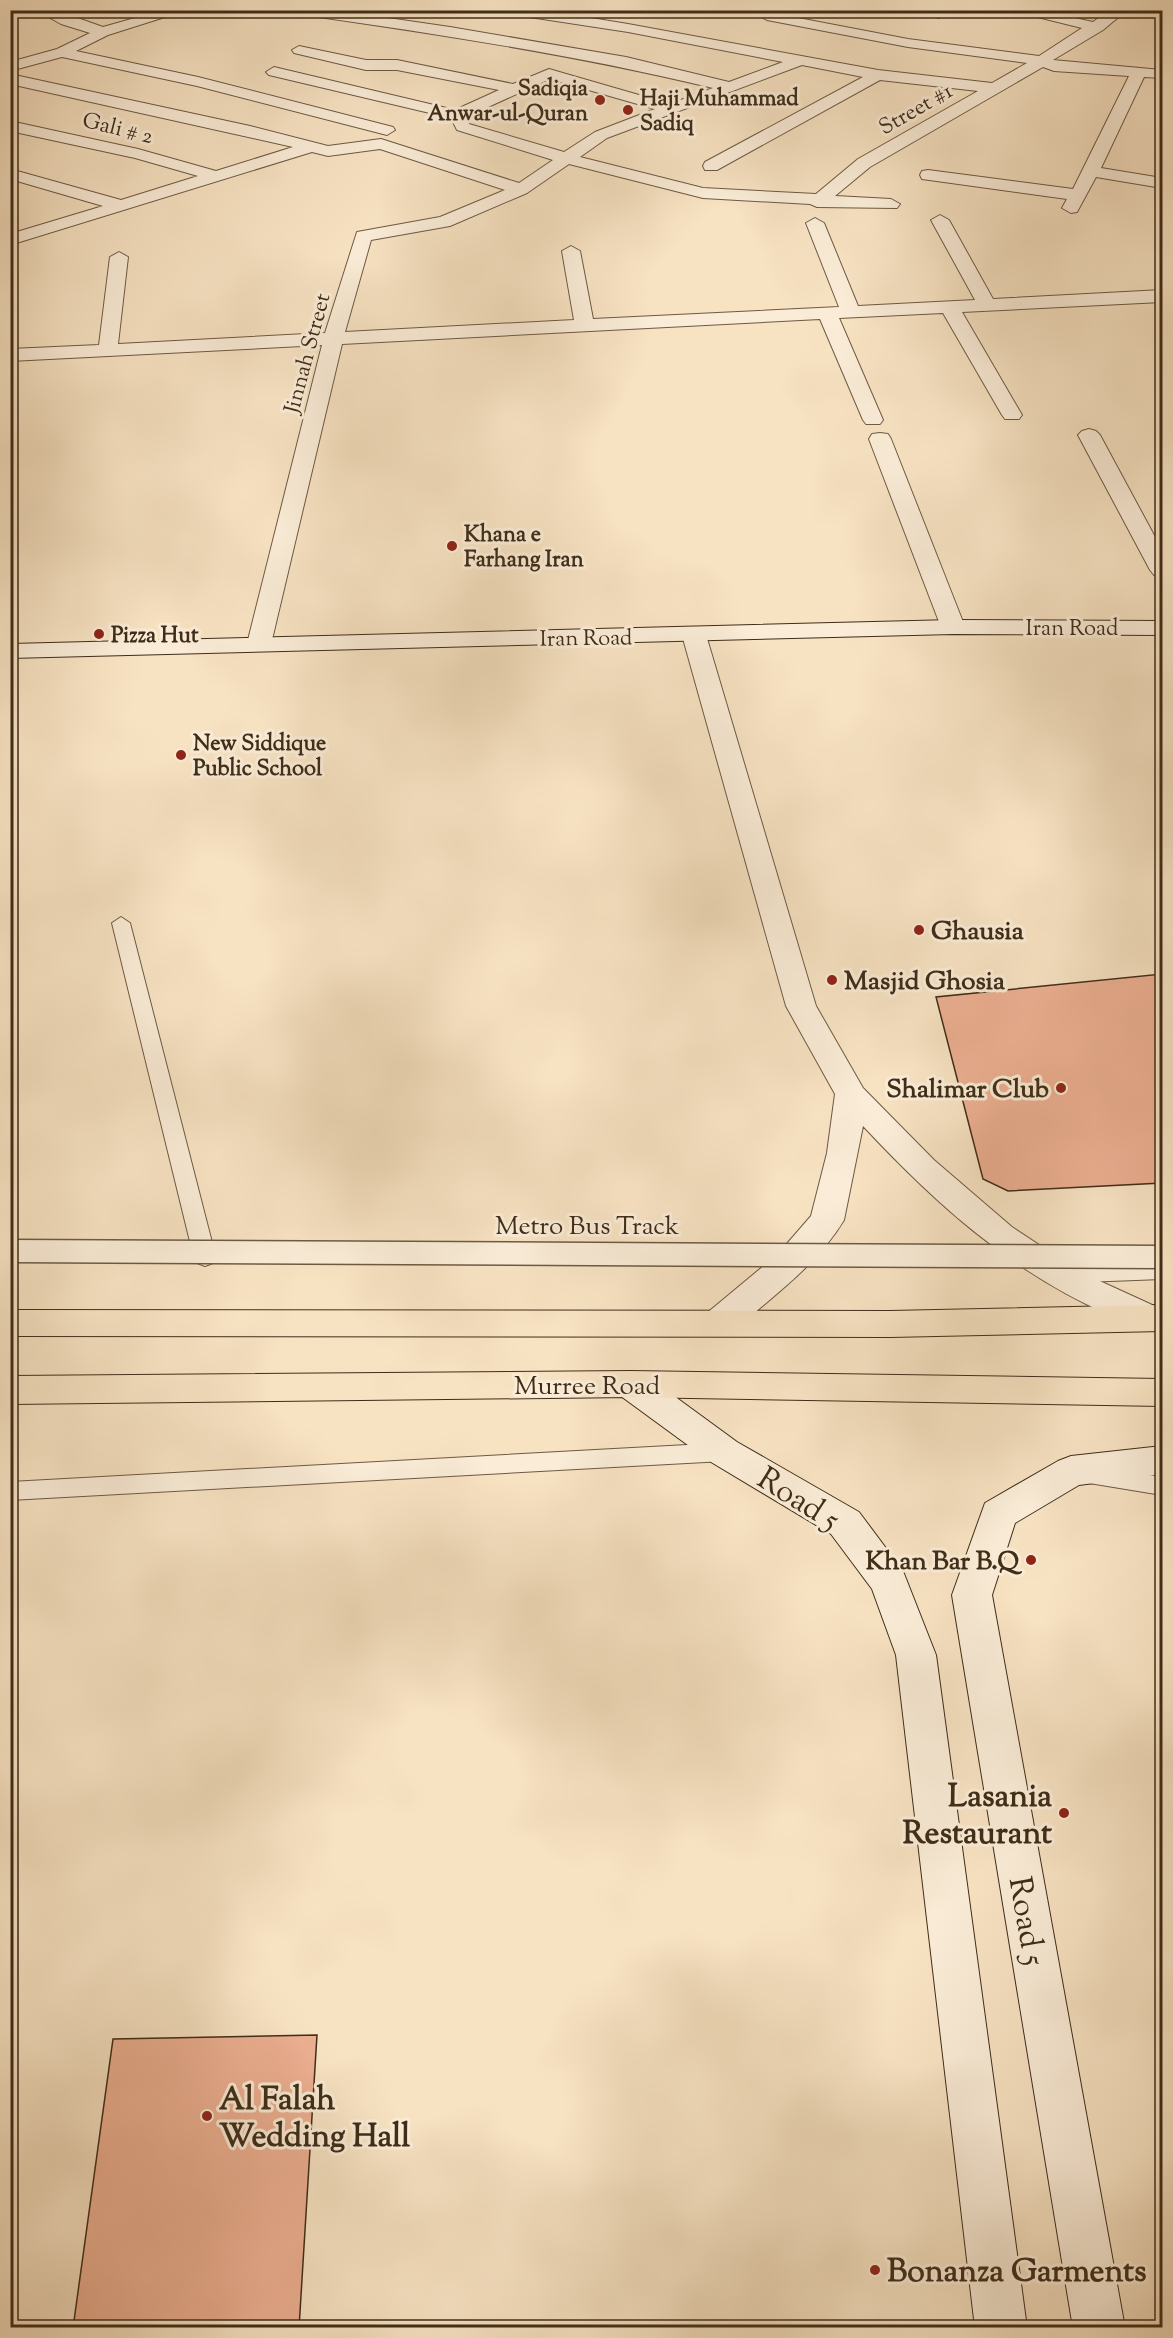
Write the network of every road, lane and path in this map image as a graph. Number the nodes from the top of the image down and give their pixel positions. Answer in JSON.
{"nodes":[{"id":1,"x":43,"y":10,"type":"edge"},
{"id":2,"x":180,"y":10,"type":"edge"},
{"id":3,"x":298,"y":10,"type":"edge"},
{"id":4,"x":510,"y":10,"type":"edge"},
{"id":5,"x":921,"y":10,"type":"edge"},
{"id":6,"x":1016,"y":10,"type":"edge"},
{"id":7,"x":1120,"y":10,"type":"edge"},
{"id":8,"x":338,"y":13,"type":"edge"},
{"id":9,"x":769,"y":14,"type":"edge"},
{"id":10,"x":939,"y":14,"type":"dead end"},
{"id":11,"x":655,"y":15,"type":"dead end"},
{"id":12,"x":1098,"y":27,"type":"junction"},
{"id":13,"x":628,"y":28,"type":"junction"},
{"id":14,"x":736,"y":31,"type":"dead end"},
{"id":15,"x":103,"y":32,"type":"junction"},
{"id":16,"x":713,"y":43,"type":"junction"},
{"id":17,"x":299,"y":50,"type":"dead end"},
{"id":18,"x":62,"y":52,"type":"junction"},
{"id":19,"x":802,"y":60,"type":"junction"},
{"id":20,"x":1042,"y":62,"type":"junction"},
{"id":21,"x":10,"y":67,"type":"edge"},
{"id":22,"x":273,"y":72,"type":"dead end"},
{"id":23,"x":1138,"y":73,"type":"junction"},
{"id":24,"x":1162,"y":74,"type":"edge"},
{"id":25,"x":878,"y":75,"type":"junction"},
{"id":26,"x":10,"y":79,"type":"edge"},
{"id":27,"x":730,"y":87,"type":"junction"},
{"id":28,"x":994,"y":88,"type":"junction"},
{"id":29,"x":515,"y":89,"type":"junction"},
{"id":30,"x":351,"y":92,"type":"junction"},
{"id":31,"x":671,"y":109,"type":"junction"},
{"id":32,"x":303,"y":110,"type":"junction"},
{"id":33,"x":457,"y":116,"type":"junction"},
{"id":34,"x":10,"y":126,"type":"edge"},
{"id":35,"x":387,"y":130,"type":"dead end"},
{"id":36,"x":250,"y":131,"type":"junction"},
{"id":37,"x":310,"y":147,"type":"junction"},
{"id":38,"x":568,"y":159,"type":"junction"},
{"id":39,"x":711,"y":166,"type":"dead end"},
{"id":40,"x":1091,"y":171,"type":"junction"},
{"id":41,"x":10,"y":174,"type":"edge"},
{"id":42,"x":927,"y":175,"type":"dead end"},
{"id":43,"x":215,"y":176,"type":"junction"},
{"id":44,"x":1162,"y":183,"type":"edge"},
{"id":45,"x":521,"y":189,"type":"junction"},
{"id":46,"x":817,"y":202,"type":"junction"},
{"id":47,"x":891,"y":204,"type":"dead end"},
{"id":48,"x":120,"y":205,"type":"junction"},
{"id":49,"x":940,"y":220,"type":"dead end"},
{"id":50,"x":815,"y":224,"type":"dead end"},
{"id":51,"x":14,"y":235,"type":"edge"},
{"id":52,"x":571,"y":251,"type":"dead end"},
{"id":53,"x":119,"y":257,"type":"dead end"},
{"id":54,"x":1162,"y":296,"type":"edge"},
{"id":55,"x":987,"y":305,"type":"junction"},
{"id":56,"x":949,"y":306,"type":"junction"},
{"id":57,"x":851,"y":312,"type":"junction"},
{"id":58,"x":827,"y":313,"type":"junction"},
{"id":59,"x":585,"y":326,"type":"junction"},
{"id":60,"x":333,"y":339,"type":"junction"},
{"id":61,"x":108,"y":349,"type":"junction"},
{"id":62,"x":10,"y":355,"type":"edge"},
{"id":63,"x":1012,"y":415,"type":"dead end"},
{"id":64,"x":1089,"y":435,"type":"dead end"},
{"id":65,"x":1162,"y":570,"type":"edge"},
{"id":66,"x":953,"y":627,"type":"junction"},
{"id":67,"x":1162,"y":628,"type":"edge"},
{"id":68,"x":694,"y":635,"type":"junction"},
{"id":69,"x":259,"y":644,"type":"junction"},
{"id":70,"x":10,"y":651,"type":"edge"},
{"id":71,"x":121,"y":923,"type":"dead end"},
{"id":72,"x":851,"y":1094,"type":"junction"},
{"id":73,"x":10,"y":1251,"type":"edge"},
{"id":74,"x":1162,"y":1257,"type":"edge"},
{"id":75,"x":205,"y":1258,"type":"dead end"},
{"id":76,"x":1162,"y":1271,"type":"edge"},
{"id":77,"x":1058,"y":1275,"type":"junction"},
{"id":78,"x":1155,"y":1318,"type":"edge"},
{"id":79,"x":720,"y":1322,"type":"junction"},
{"id":80,"x":10,"y":1323,"type":"edge"},
{"id":81,"x":631,"y":1384,"type":"junction"},
{"id":82,"x":10,"y":1390,"type":"edge"},
{"id":83,"x":1162,"y":1393,"type":"edge"},
{"id":84,"x":724,"y":1452,"type":"junction"},
{"id":85,"x":1162,"y":1460,"type":"edge"},
{"id":86,"x":1071,"y":1471,"type":"junction"},
{"id":87,"x":1162,"y":1486,"type":"edge"},
{"id":88,"x":10,"y":1491,"type":"edge"},
{"id":89,"x":1000,"y":2328,"type":"edge"},
{"id":90,"x":1099,"y":2328,"type":"edge"}],
"edges":[{"from":1,"to":15,"type":"street"},
{"from":2,"to":15,"type":"street"},
{"from":3,"to":8,"type":"street"},
{"from":4,"to":13,"type":"street"},
{"from":5,"to":10,"type":"street"},
{"from":6,"to":12,"type":"street"},
{"from":7,"to":12,"type":"street","name":"Street #1"},
{"from":8,"to":27,"type":"street"},
{"from":9,"to":20,"type":"street"},
{"from":11,"to":13,"type":"street"},
{"from":12,"to":20,"type":"street","name":"Street #1"},
{"from":13,"to":16,"type":"street"},
{"from":14,"to":16,"type":"street"},
{"from":15,"to":18,"type":"street"},
{"from":16,"to":19,"type":"street"},
{"from":17,"to":29,"type":"street"},
{"from":18,"to":21,"type":"street"},
{"from":18,"to":32,"type":"street"},
{"from":19,"to":25,"type":"street"},
{"from":19,"to":27,"type":"street"},
{"from":20,"to":23,"type":"street"},
{"from":20,"to":28,"type":"street","name":"Street #1"},
{"from":22,"to":30,"type":"street"},
{"from":23,"to":24,"type":"street"},
{"from":23,"to":40,"type":"street"},
{"from":25,"to":28,"type":"street"},
{"from":25,"to":39,"type":"street"},
{"from":26,"to":36,"type":"street"},
{"from":27,"to":31,"type":"street"},
{"from":28,"to":46,"type":"street","name":"Street #1"},
{"from":29,"to":31,"type":"street"},
{"from":29,"to":33,"type":"street"},
{"from":30,"to":32,"type":"street"},
{"from":30,"to":33,"type":"street"},
{"from":31,"to":38,"type":"street"},
{"from":32,"to":35,"type":"street"},
{"from":32,"to":36,"type":"street"},
{"from":33,"to":38,"type":"street"},
{"from":34,"to":43,"type":"street","name":"Gali # 2"},
{"from":36,"to":37,"type":"street"},
{"from":37,"to":43,"type":"street"},
{"from":37,"to":45,"type":"street"},
{"from":38,"to":45,"type":"street"},
{"from":38,"to":46,"type":"street"},
{"from":40,"to":42,"type":"street"},
{"from":40,"to":44,"type":"street"},
{"from":41,"to":48,"type":"street"},
{"from":43,"to":48,"type":"street"},
{"from":45,"to":60,"type":"street","name":"Jinnah Street"},
{"from":46,"to":47,"type":"street"},
{"from":48,"to":51,"type":"street"},
{"from":49,"to":55,"type":"street"},
{"from":50,"to":57,"type":"street"},
{"from":52,"to":59,"type":"street"},
{"from":53,"to":61,"type":"street"},
{"from":54,"to":55,"type":"street"},
{"from":55,"to":56,"type":"street"},
{"from":56,"to":57,"type":"street"},
{"from":56,"to":63,"type":"street"},
{"from":57,"to":58,"type":"street"},
{"from":58,"to":59,"type":"street"},
{"from":58,"to":66,"type":"street"},
{"from":59,"to":60,"type":"street"},
{"from":60,"to":61,"type":"street"},
{"from":60,"to":69,"type":"street","name":"Jinnah Street"},
{"from":61,"to":62,"type":"street"},
{"from":64,"to":65,"type":"street"},
{"from":66,"to":67,"type":"street","name":"Iran Road"},
{"from":66,"to":68,"type":"street","name":"Iran Road"},
{"from":68,"to":69,"type":"street","name":"Iran Road"},
{"from":68,"to":72,"type":"street"},
{"from":69,"to":70,"type":"street","name":"Iran Road"},
{"from":71,"to":75,"type":"lane"},
{"from":72,"to":77,"type":"street"},
{"from":72,"to":79,"type":"street"},
{"from":73,"to":74,"type":"lane","name":"Metro Bus Track","bridge":true},
{"from":76,"to":77,"type":"lane"},
{"from":77,"to":78,"type":"street"},
{"from":78,"to":79,"type":"main road"},
{"from":79,"to":80,"type":"main road"},
{"from":81,"to":82,"type":"main road","name":"Murree Road"},
{"from":81,"to":83,"type":"main road","name":"Murree Road"},
{"from":81,"to":84,"type":"street","name":"Road 5"},
{"from":84,"to":88,"type":"lane"},
{"from":84,"to":89,"type":"street","name":"Road 5"},
{"from":85,"to":86,"type":"street","name":"Road 5"},
{"from":86,"to":87,"type":"lane"},
{"from":86,"to":90,"type":"street","name":"Road 5"}]}
